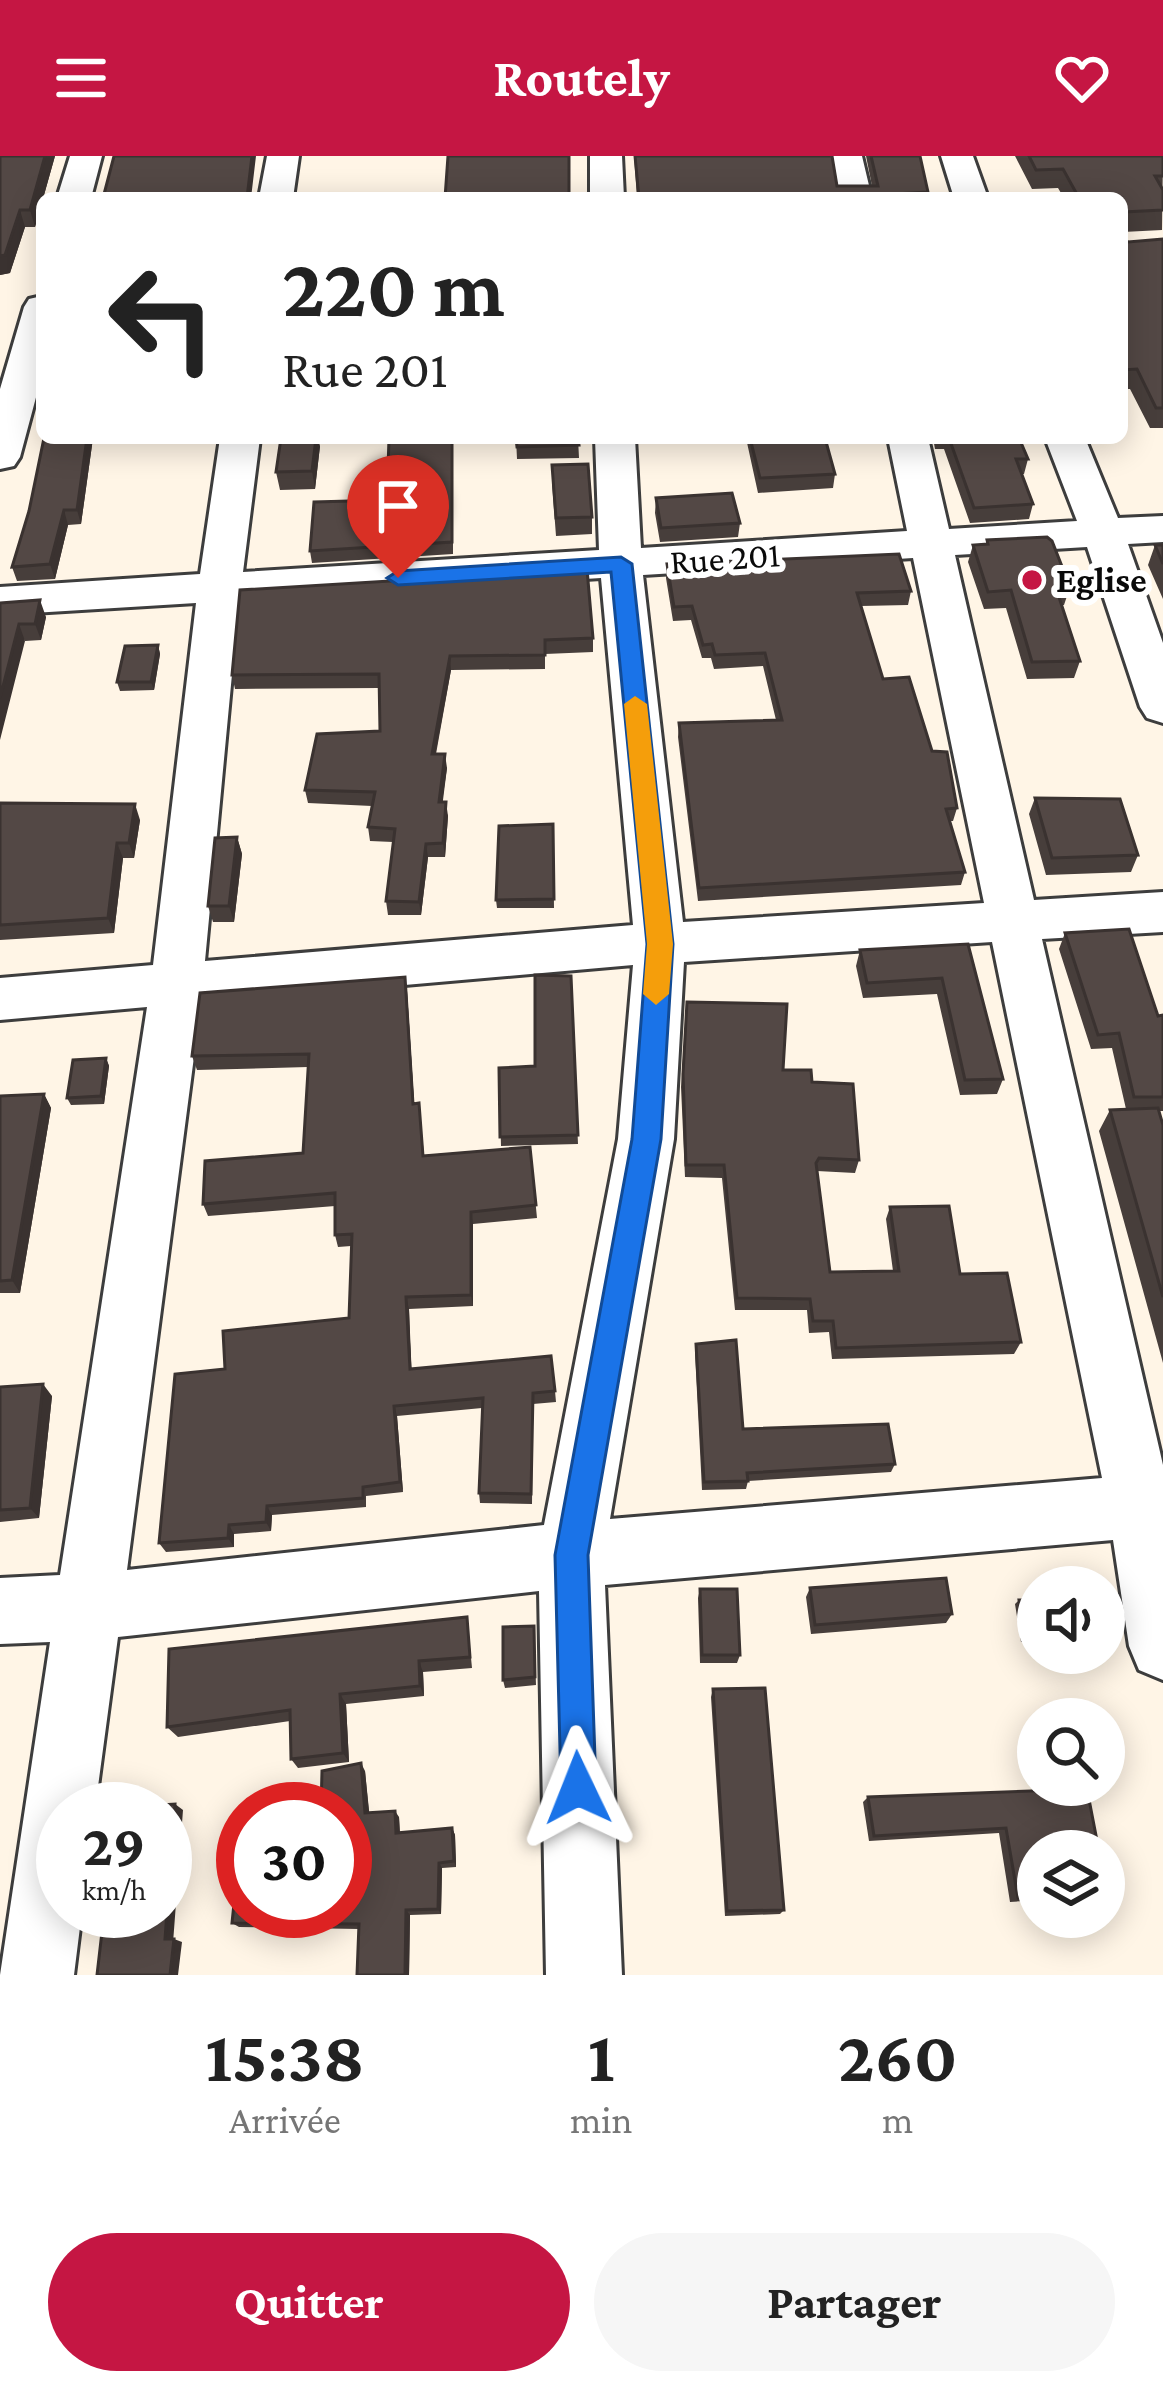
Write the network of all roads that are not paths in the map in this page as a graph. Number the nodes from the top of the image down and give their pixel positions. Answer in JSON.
{"nodes":[{"id":1,"x":86,"y":156,"type":"edge"},
{"id":2,"x":283,"y":156,"type":"edge"},
{"id":3,"x":606,"y":156,"type":"edge"},
{"id":4,"x":846,"y":156,"type":"edge"},
{"id":5,"x":957,"y":156,"type":"edge"},
{"id":6,"x":76,"y":192,"type":"edge"},
{"id":7,"x":277,"y":192,"type":"edge"},
{"id":8,"x":607,"y":192,"type":"edge"},
{"id":9,"x":853,"y":192,"type":"edge"},
{"id":10,"x":969,"y":192,"type":"edge"},
{"id":11,"x":30,"y":320,"type":"edge"},
{"id":12,"x":239,"y":444,"type":"edge"},
{"id":13,"x":615,"y":444,"type":"edge"},
{"id":14,"x":909,"y":444,"type":"edge"},
{"id":15,"x":1067,"y":444,"type":"edge"},
{"id":16,"x":0,"y":457,"type":"edge"},
{"id":17,"x":1163,"y":530,"type":"edge"},
{"id":18,"x":1103,"y":533,"type":"junction"},
{"id":19,"x":932,"y":544,"type":"junction"},
{"id":20,"x":621,"y":564,"type":"junction"},
{"id":21,"x":219,"y":589,"type":"junction"},
{"id":22,"x":0,"y":601,"type":"edge"},
{"id":23,"x":1163,"y":707,"type":"edge"},
{"id":24,"x":1163,"y":912,"type":"edge"},
{"id":25,"x":1010,"y":922,"type":"junction"},
{"id":26,"x":660,"y":944,"type":"junction"},
{"id":27,"x":177,"y":986,"type":"junction"},
{"id":28,"x":0,"y":999,"type":"edge"},
{"id":29,"x":1152,"y":1504,"type":"edge"},
{"id":30,"x":572,"y":1555,"type":"junction"},
{"id":31,"x":90,"y":1606,"type":"junction"},
{"id":32,"x":0,"y":1611,"type":"edge"},
{"id":33,"x":1163,"y":1646,"type":"edge"},
{"id":34,"x":36,"y":1975,"type":"edge"},
{"id":35,"x":584,"y":1975,"type":"edge"}],
"edges":[{"from":1,"to":6,"type":"street"},
{"from":2,"to":7,"type":"street"},
{"from":3,"to":8,"type":"street"},
{"from":4,"to":9,"type":"street"},
{"from":5,"to":10,"type":"street"},
{"from":11,"to":16,"type":"street"},
{"from":12,"to":21,"type":"street"},
{"from":13,"to":20,"type":"street"},
{"from":14,"to":19,"type":"street"},
{"from":15,"to":18,"type":"street"},
{"from":17,"to":18,"type":"street","name":"Rue 201"},
{"from":18,"to":19,"type":"street","name":"Rue 201"},
{"from":18,"to":23,"type":"street"},
{"from":19,"to":20,"type":"street","name":"Rue 201"},
{"from":19,"to":25,"type":"street"},
{"from":20,"to":21,"type":"street","name":"Rue 201"},
{"from":20,"to":26,"type":"street"},
{"from":21,"to":22,"type":"street","name":"Rue 201"},
{"from":21,"to":27,"type":"street"},
{"from":24,"to":25,"type":"street"},
{"from":25,"to":26,"type":"street"},
{"from":25,"to":29,"type":"street"},
{"from":26,"to":27,"type":"street"},
{"from":26,"to":30,"type":"street"},
{"from":27,"to":28,"type":"street"},
{"from":27,"to":31,"type":"street"},
{"from":29,"to":30,"type":"street"},
{"from":29,"to":33,"type":"street"},
{"from":30,"to":31,"type":"street"},
{"from":30,"to":35,"type":"street"},
{"from":31,"to":32,"type":"street"},
{"from":31,"to":34,"type":"street"}]}
